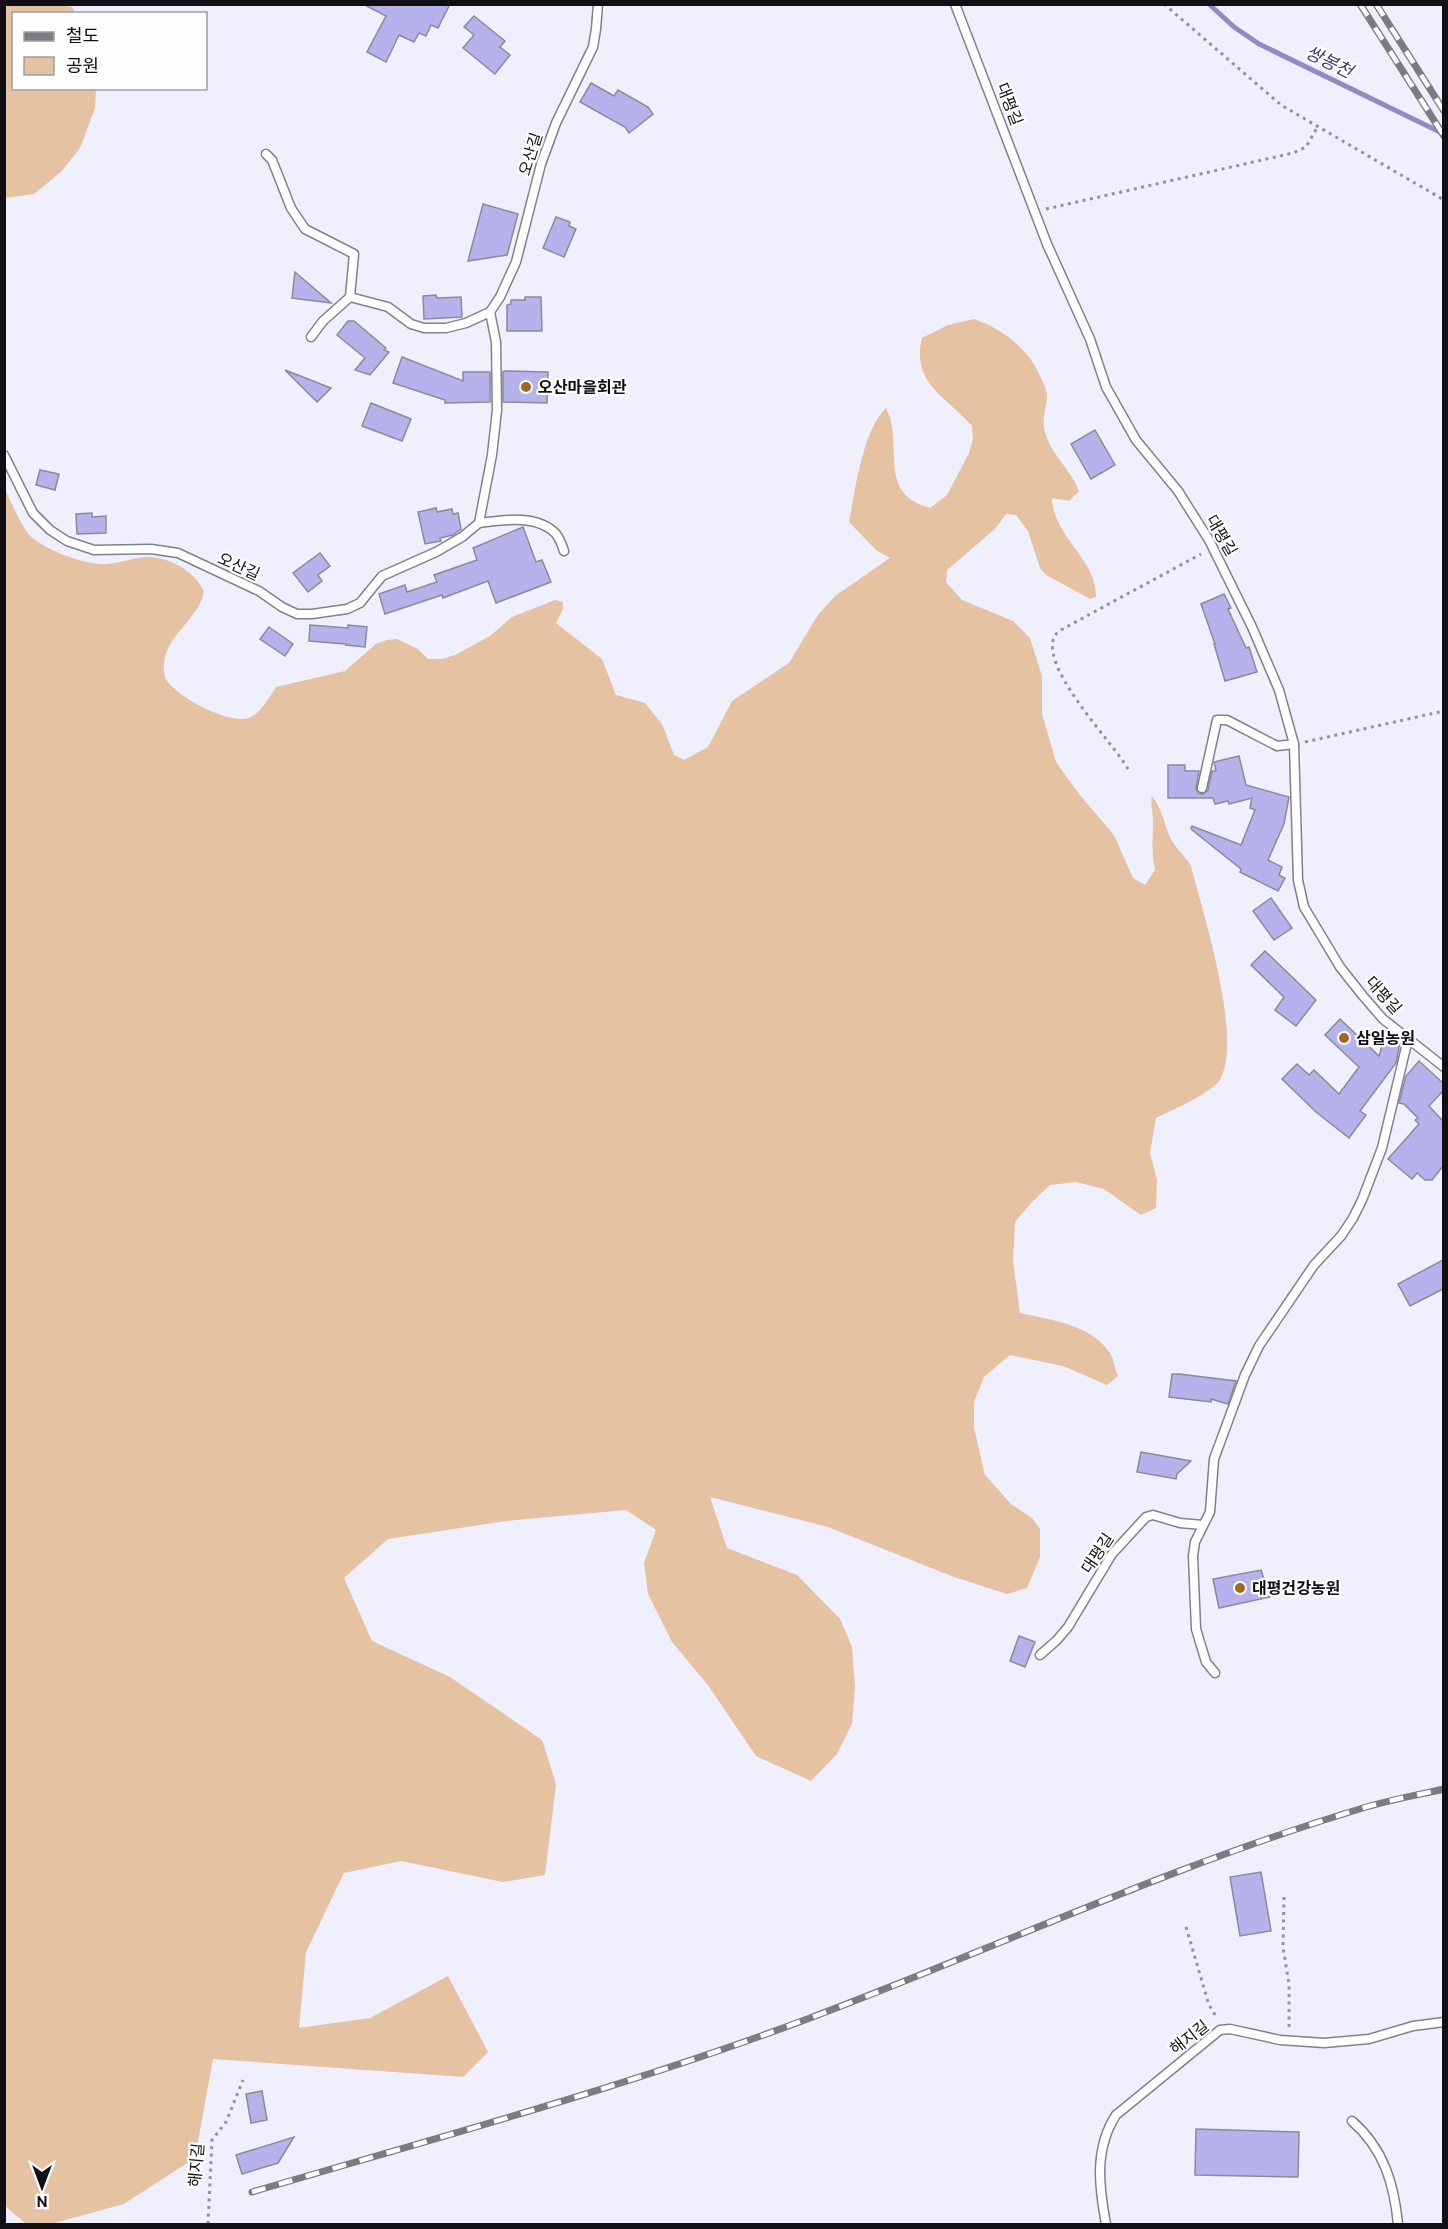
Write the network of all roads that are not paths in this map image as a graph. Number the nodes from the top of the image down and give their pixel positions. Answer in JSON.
{"nodes":[{"id":1,"x":598,"y":4,"type":"edge"},
{"id":2,"x":955,"y":4,"type":"edge"},
{"id":3,"x":266,"y":154,"type":"dead end"},
{"id":4,"x":350,"y":297,"type":"junction"},
{"id":5,"x":490,"y":312,"type":"junction"},
{"id":6,"x":311,"y":337,"type":"dead end"},
{"id":7,"x":4,"y":455,"type":"edge"},
{"id":8,"x":479,"y":524,"type":"junction"},
{"id":9,"x":564,"y":551,"type":"dead end"},
{"id":10,"x":1294,"y":744,"type":"junction"},
{"id":11,"x":1202,"y":788,"type":"dead end"},
{"id":12,"x":1408,"y":1039,"type":"junction"},
{"id":13,"x":1443,"y":1067,"type":"edge"},
{"id":14,"x":1203,"y":1525,"type":"junction"},
{"id":15,"x":1040,"y":1655,"type":"dead end"},
{"id":16,"x":1215,"y":1673,"type":"dead end"},
{"id":17,"x":1443,"y":2022,"type":"edge"},
{"id":18,"x":1352,"y":2121,"type":"dead end"},
{"id":19,"x":1106,"y":2224,"type":"edge"},
{"id":20,"x":1398,"y":2224,"type":"edge"}],
"edges":[{"from":1,"to":5,"type":"lane","name":"오산길"},
{"from":2,"to":10,"type":"lane","name":"대평길"},
{"from":3,"to":4,"type":"lane"},
{"from":4,"to":5,"type":"lane"},
{"from":4,"to":6,"type":"lane"},
{"from":5,"to":8,"type":"lane"},
{"from":7,"to":8,"type":"lane","name":"오산길"},
{"from":8,"to":9,"type":"lane"},
{"from":10,"to":11,"type":"lane"},
{"from":10,"to":12,"type":"lane","name":"대평길"},
{"from":12,"to":13,"type":"lane","name":"대평길"},
{"from":12,"to":14,"type":"lane"},
{"from":14,"to":15,"type":"lane","name":"대평길"},
{"from":14,"to":16,"type":"lane"},
{"from":17,"to":19,"type":"lane","name":"해지길"},
{"from":18,"to":20,"type":"lane"}]}
